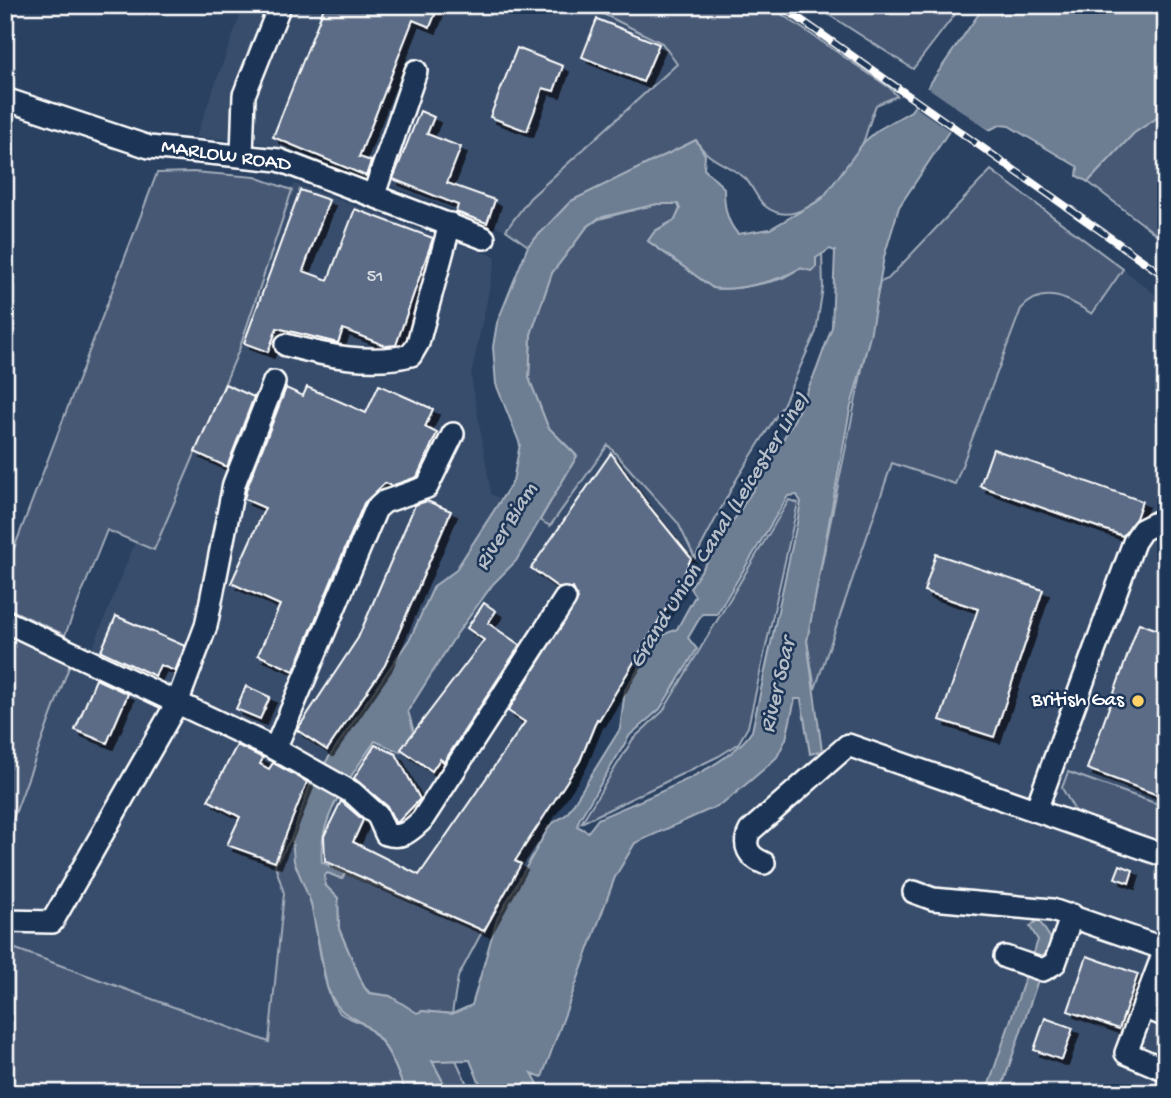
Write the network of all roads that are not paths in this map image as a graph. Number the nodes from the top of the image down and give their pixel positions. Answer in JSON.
{"nodes":[{"id":1,"x":280,"y":5,"type":"edge"},
{"id":2,"x":416,"y":71,"type":"dead end"},
{"id":3,"x":5,"y":99,"type":"edge"},
{"id":4,"x":242,"y":156,"type":"junction"},
{"id":5,"x":374,"y":194,"type":"junction"},
{"id":6,"x":450,"y":224,"type":"junction"},
{"id":7,"x":484,"y":238,"type":"dead end"},
{"id":8,"x":286,"y":345,"type":"dead end"},
{"id":9,"x":274,"y":382,"type":"dead end"},
{"id":10,"x":453,"y":434,"type":"dead end"},
{"id":11,"x":1166,"y":518,"type":"edge"},
{"id":12,"x":565,"y":599,"type":"dead end"},
{"id":13,"x":5,"y":621,"type":"edge"},
{"id":14,"x":177,"y":703,"type":"junction"},
{"id":15,"x":275,"y":749,"type":"junction"},
{"id":16,"x":1036,"y":810,"type":"junction"},
{"id":17,"x":1166,"y":856,"type":"edge"},
{"id":18,"x":764,"y":863,"type":"dead end"},
{"id":19,"x":914,"y":892,"type":"dead end"},
{"id":20,"x":1072,"y":915,"type":"junction"},
{"id":21,"x":5,"y":920,"type":"edge"},
{"id":22,"x":1166,"y":948,"type":"edge"},
{"id":23,"x":1005,"y":957,"type":"dead end"},
{"id":24,"x":1143,"y":1007,"type":"junction"},
{"id":25,"x":1166,"y":1016,"type":"edge"},
{"id":26,"x":1166,"y":1070,"type":"edge"}],
"edges":[{"from":1,"to":4,"type":"street"},
{"from":2,"to":5,"type":"street"},
{"from":3,"to":4,"type":"street","name":"MARLOW ROAD"},
{"from":4,"to":5,"type":"street","name":"MARLOW ROAD"},
{"from":5,"to":6,"type":"street","name":"MARLOW ROAD"},
{"from":6,"to":7,"type":"street","name":"MARLOW ROAD"},
{"from":6,"to":8,"type":"street"},
{"from":9,"to":14,"type":"street"},
{"from":10,"to":15,"type":"street"},
{"from":11,"to":16,"type":"street"},
{"from":12,"to":15,"type":"street"},
{"from":13,"to":14,"type":"street"},
{"from":14,"to":15,"type":"street"},
{"from":14,"to":21,"type":"street"},
{"from":16,"to":17,"type":"street"},
{"from":16,"to":18,"type":"street"},
{"from":19,"to":20,"type":"street"},
{"from":20,"to":22,"type":"street"},
{"from":20,"to":23,"type":"street"},
{"from":22,"to":24,"type":"street"},
{"from":24,"to":25,"type":"street"},
{"from":24,"to":26,"type":"street"}]}
